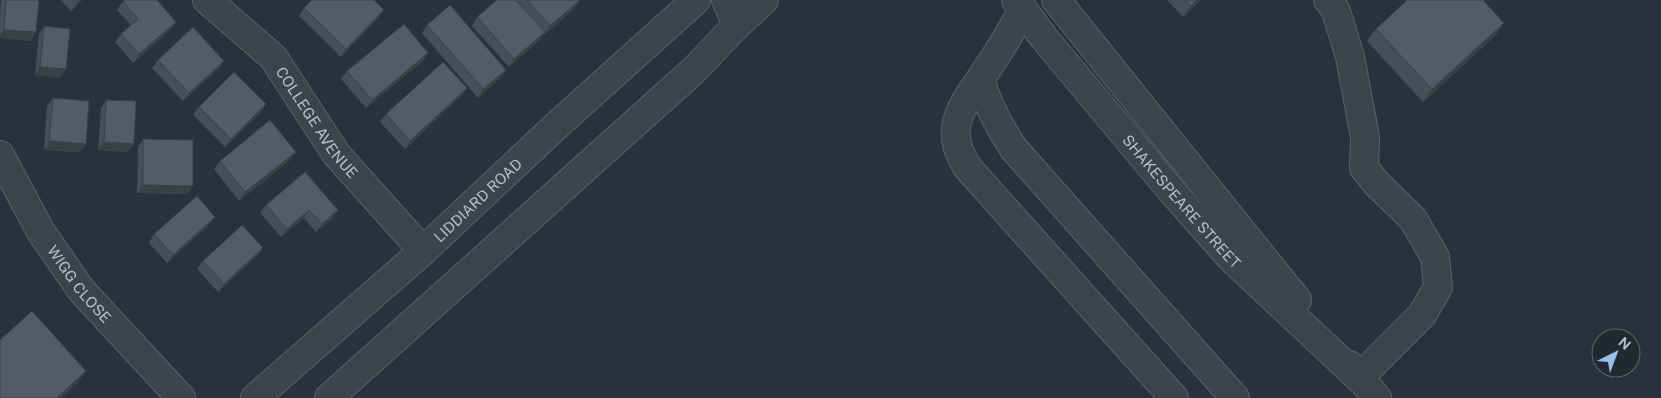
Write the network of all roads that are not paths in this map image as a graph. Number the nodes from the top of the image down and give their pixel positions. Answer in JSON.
{"nodes":[{"id":1,"x":207,"y":0,"type":"edge"},
{"id":2,"x":696,"y":0,"type":"edge"},
{"id":3,"x":726,"y":0,"type":"edge"},
{"id":4,"x":764,"y":0,"type":"edge"},
{"id":5,"x":1056,"y":0,"type":"edge"},
{"id":6,"x":1328,"y":0,"type":"edge"},
{"id":7,"x":1019,"y":5,"type":"edge"},
{"id":8,"x":737,"y":25,"type":"junction"},
{"id":9,"x":980,"y":80,"type":"junction"},
{"id":10,"x":0,"y":155,"type":"edge"},
{"id":11,"x":423,"y":251,"type":"junction"},
{"id":12,"x":1368,"y":388,"type":"edge"},
{"id":13,"x":181,"y":398,"type":"edge"},
{"id":14,"x":255,"y":398,"type":"edge"},
{"id":15,"x":329,"y":398,"type":"edge"},
{"id":16,"x":1174,"y":398,"type":"edge"},
{"id":17,"x":1235,"y":398,"type":"edge"}],
"edges":[{"from":1,"to":11,"type":"street","name":"COLLEGE AVENUE"},
{"from":2,"to":11,"type":"street","name":"LIDDIARD ROAD"},
{"from":3,"to":8,"type":"street"},
{"from":4,"to":8,"type":"street"},
{"from":5,"to":12,"type":"street","name":"SHAKESPEARE STREET"},
{"from":6,"to":12,"type":"street"},
{"from":7,"to":9,"type":"street","name":"SHAKESPEARE STREET"},
{"from":7,"to":12,"type":"street","name":"SHAKESPEARE STREET"},
{"from":8,"to":15,"type":"street"},
{"from":9,"to":16,"type":"street","name":"SHAKESPEARE STREET"},
{"from":9,"to":17,"type":"street"},
{"from":10,"to":13,"type":"street","name":"WIGG CLOSE"},
{"from":11,"to":14,"type":"street","name":"LIDDIARD ROAD"}]}
